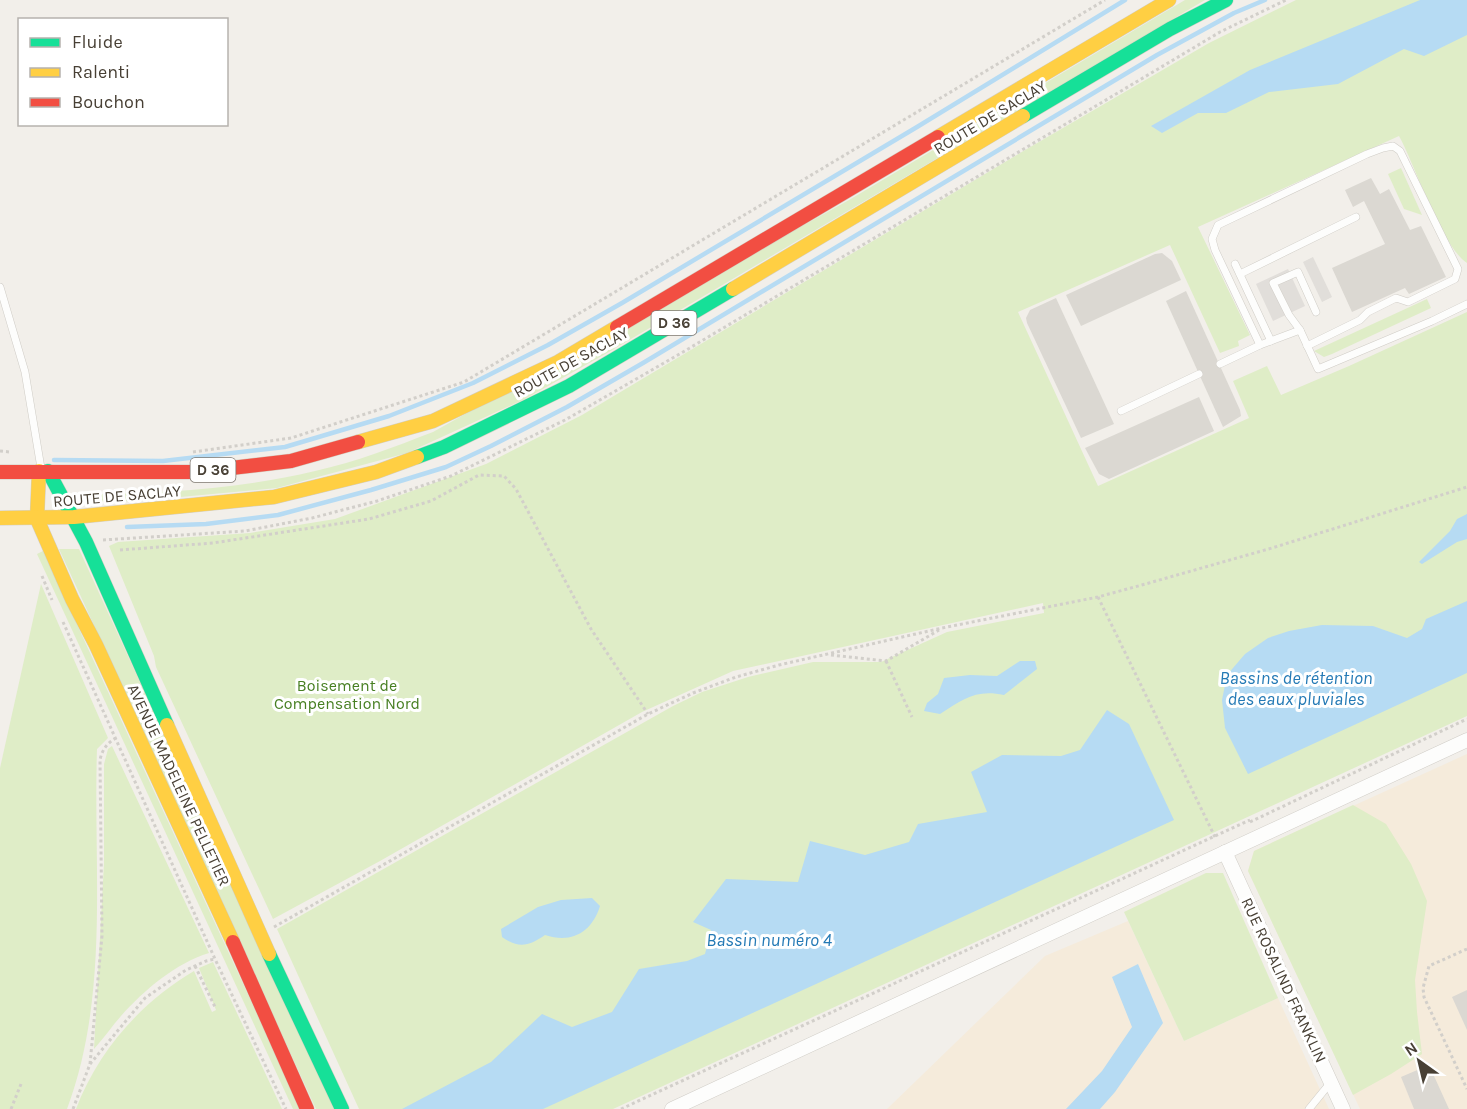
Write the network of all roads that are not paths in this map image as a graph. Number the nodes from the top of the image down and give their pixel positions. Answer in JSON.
{"nodes":[{"id":1,"x":1169,"y":0,"type":"edge"},
{"id":2,"x":1226,"y":0,"type":"edge"},
{"id":3,"x":1356,"y":217,"type":"dead end"},
{"id":4,"x":1235,"y":264,"type":"dead end"},
{"id":5,"x":1458,"y":269,"type":"junction"},
{"id":6,"x":1467,"y":273,"type":"edge"},
{"id":7,"x":1240,"y":274,"type":"junction"},
{"id":8,"x":0,"y":287,"type":"edge"},
{"id":9,"x":1467,"y":304,"type":"edge"},
{"id":10,"x":1316,"y":312,"type":"dead end"},
{"id":11,"x":1300,"y":330,"type":"junction"},
{"id":12,"x":1271,"y":340,"type":"junction"},
{"id":13,"x":1260,"y":345,"type":"junction"},
{"id":14,"x":1307,"y":346,"type":"junction"},
{"id":15,"x":1220,"y":364,"type":"dead end"},
{"id":16,"x":1199,"y":374,"type":"dead end"},
{"id":17,"x":1121,"y":411,"type":"dead end"},
{"id":18,"x":0,"y":471,"type":"edge"},
{"id":19,"x":43,"y":471,"type":"junction"},
{"id":20,"x":74,"y":517,"type":"junction"},
{"id":21,"x":0,"y":518,"type":"edge"},
{"id":22,"x":37,"y":519,"type":"junction"},
{"id":23,"x":1467,"y":740,"type":"edge"},
{"id":24,"x":1225,"y":852,"type":"junction"},
{"id":25,"x":1331,"y":1082,"type":"junction"},
{"id":26,"x":307,"y":1109,"type":"edge"},
{"id":27,"x":342,"y":1109,"type":"edge"},
{"id":28,"x":672,"y":1109,"type":"edge"},
{"id":29,"x":1309,"y":1109,"type":"edge"},
{"id":30,"x":1343,"y":1109,"type":"edge"}],
"edges":[{"from":1,"to":19,"type":"main road","name":"ROUTE DE SACLAY","number":"D 36"},
{"from":2,"to":20,"type":"main road","name":"ROUTE DE SACLAY","number":"D 36"},
{"from":3,"to":7,"type":"lane"},
{"from":4,"to":7,"type":"lane"},
{"from":5,"to":6,"type":"lane"},
{"from":5,"to":13,"type":"lane"},
{"from":5,"to":14,"type":"lane"},
{"from":7,"to":12,"type":"lane"},
{"from":8,"to":19,"type":"lane"},
{"from":9,"to":14,"type":"lane"},
{"from":10,"to":11,"type":"lane"},
{"from":11,"to":12,"type":"lane"},
{"from":11,"to":14,"type":"lane"},
{"from":12,"to":13,"type":"lane"},
{"from":13,"to":15,"type":"lane"},
{"from":16,"to":17,"type":"lane"},
{"from":18,"to":19,"type":"main road","name":"ROUTE DE SACLAY","number":"D 36"},
{"from":19,"to":20,"type":"main road","name":"AVENUE MADELEINE PELLETIER"},
{"from":19,"to":22,"type":"main road","name":"AVENUE MADELEINE PELLETIER"},
{"from":20,"to":22,"type":"main road","name":"ROUTE DE SACLAY","number":"D 36"},
{"from":20,"to":27,"type":"main road","name":"AVENUE MADELEINE PELLETIER"},
{"from":21,"to":22,"type":"main road","name":"ROUTE DE SACLAY","number":"D 36"},
{"from":22,"to":26,"type":"main road","name":"AVENUE MADELEINE PELLETIER"},
{"from":23,"to":24,"type":"street"},
{"from":24,"to":25,"type":"street","name":"RUE ROSALIND FRANKLIN"},
{"from":24,"to":28,"type":"street"},
{"from":25,"to":29,"type":"lane"},
{"from":25,"to":30,"type":"street","name":"RUE ROSALIND FRANKLIN"}]}
